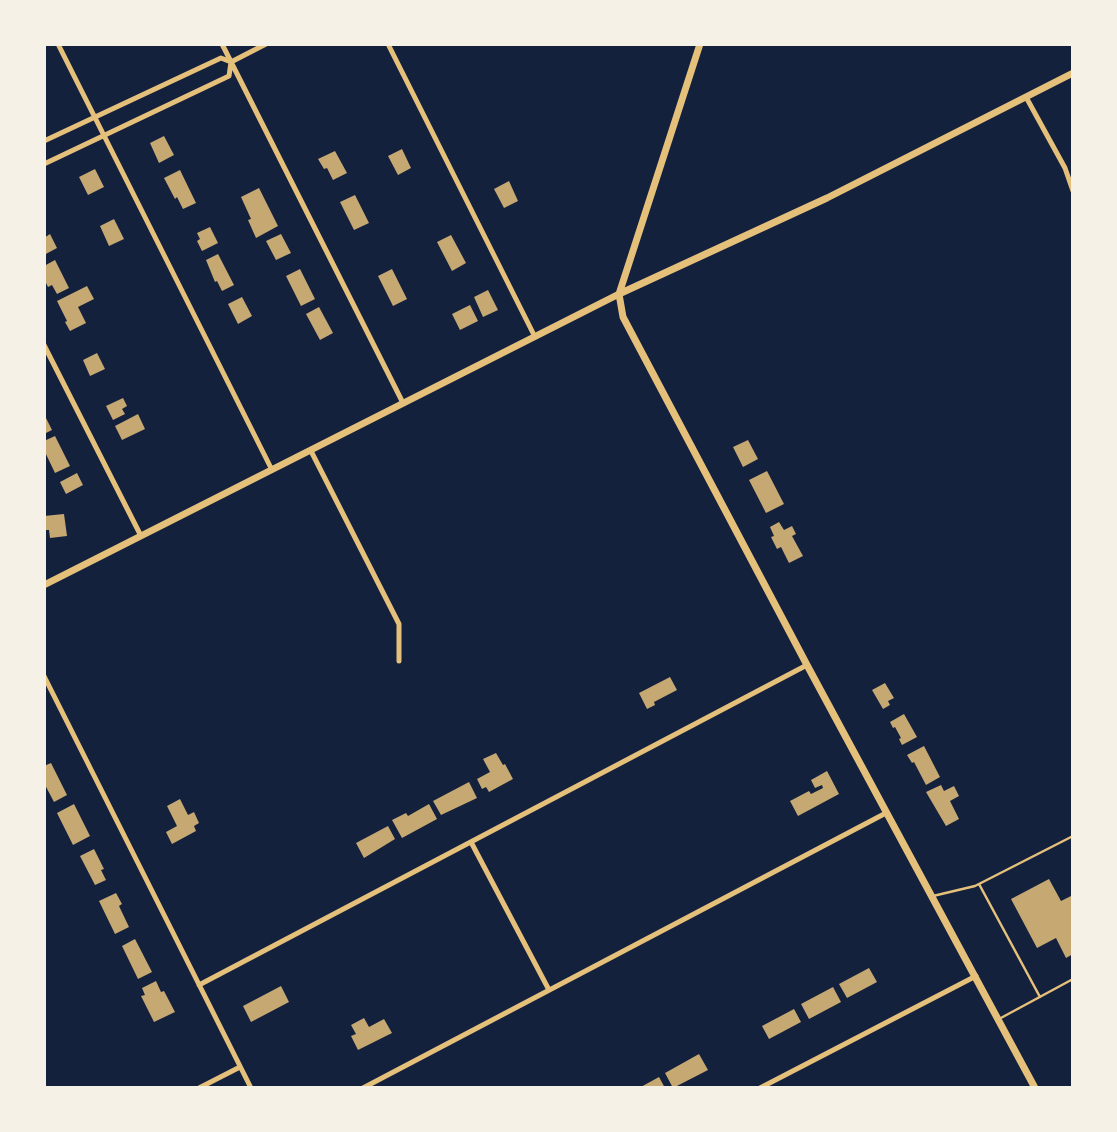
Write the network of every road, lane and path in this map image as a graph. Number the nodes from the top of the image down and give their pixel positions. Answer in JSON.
{"nodes":[{"id":1,"x":58,"y":44,"type":"edge"},
{"id":2,"x":222,"y":44,"type":"edge"},
{"id":3,"x":266,"y":44,"type":"edge"},
{"id":4,"x":388,"y":44,"type":"edge"},
{"id":5,"x":700,"y":44,"type":"edge"},
{"id":6,"x":231,"y":62,"type":"junction"},
{"id":7,"x":1073,"y":73,"type":"edge"},
{"id":8,"x":1026,"y":97,"type":"junction"},
{"id":9,"x":94,"y":116,"type":"junction"},
{"id":10,"x":104,"y":135,"type":"junction"},
{"id":11,"x":44,"y":141,"type":"edge"},
{"id":12,"x":44,"y":164,"type":"edge"},
{"id":13,"x":1073,"y":191,"type":"edge"},
{"id":14,"x":619,"y":294,"type":"junction"},
{"id":15,"x":534,"y":337,"type":"junction"},
{"id":16,"x":44,"y":345,"type":"edge"},
{"id":17,"x":403,"y":403,"type":"junction"},
{"id":18,"x":310,"y":451,"type":"junction"},
{"id":19,"x":272,"y":470,"type":"junction"},
{"id":20,"x":141,"y":536,"type":"junction"},
{"id":21,"x":44,"y":585,"type":"edge"},
{"id":22,"x":399,"y":661,"type":"dead end"},
{"id":23,"x":807,"y":665,"type":"junction"},
{"id":24,"x":44,"y":676,"type":"edge"},
{"id":25,"x":886,"y":813,"type":"junction"},
{"id":26,"x":1073,"y":836,"type":"edge"},
{"id":27,"x":471,"y":842,"type":"junction"},
{"id":28,"x":979,"y":884,"type":"junction"},
{"id":29,"x":933,"y":896,"type":"junction"},
{"id":30,"x":976,"y":976,"type":"junction"},
{"id":31,"x":1073,"y":979,"type":"edge"},
{"id":32,"x":199,"y":985,"type":"junction"},
{"id":33,"x":549,"y":990,"type":"junction"},
{"id":34,"x":1040,"y":996,"type":"junction"},
{"id":35,"x":999,"y":1019,"type":"junction"},
{"id":36,"x":240,"y":1067,"type":"junction"},
{"id":37,"x":199,"y":1088,"type":"edge"},
{"id":38,"x":251,"y":1088,"type":"edge"},
{"id":39,"x":363,"y":1088,"type":"edge"},
{"id":40,"x":760,"y":1088,"type":"edge"},
{"id":41,"x":1035,"y":1088,"type":"edge"}],
"edges":[{"from":1,"to":9,"type":"street"},
{"from":2,"to":6,"type":"street"},
{"from":3,"to":6,"type":"street"},
{"from":4,"to":15,"type":"street"},
{"from":5,"to":14,"type":"street"},
{"from":6,"to":9,"type":"street"},
{"from":6,"to":10,"type":"street"},
{"from":6,"to":17,"type":"street"},
{"from":7,"to":8,"type":"street"},
{"from":8,"to":13,"type":"street"},
{"from":8,"to":14,"type":"street"},
{"from":9,"to":10,"type":"street"},
{"from":9,"to":11,"type":"street"},
{"from":10,"to":12,"type":"street"},
{"from":10,"to":19,"type":"street"},
{"from":14,"to":15,"type":"street"},
{"from":14,"to":23,"type":"street"},
{"from":15,"to":17,"type":"street"},
{"from":16,"to":20,"type":"street"},
{"from":17,"to":18,"type":"street"},
{"from":18,"to":19,"type":"street"},
{"from":18,"to":22,"type":"street"},
{"from":19,"to":20,"type":"street"},
{"from":20,"to":21,"type":"street"},
{"from":23,"to":25,"type":"street"},
{"from":23,"to":27,"type":"street"},
{"from":24,"to":32,"type":"street"},
{"from":25,"to":29,"type":"street"},
{"from":25,"to":33,"type":"street"},
{"from":26,"to":28,"type":"lane"},
{"from":27,"to":32,"type":"street"},
{"from":27,"to":33,"type":"street"},
{"from":28,"to":29,"type":"lane"},
{"from":28,"to":34,"type":"lane"},
{"from":29,"to":30,"type":"street"},
{"from":30,"to":35,"type":"street"},
{"from":30,"to":40,"type":"street"},
{"from":31,"to":34,"type":"lane"},
{"from":32,"to":36,"type":"street"},
{"from":33,"to":39,"type":"street"},
{"from":34,"to":35,"type":"lane"},
{"from":35,"to":41,"type":"street"},
{"from":36,"to":37,"type":"street"},
{"from":36,"to":38,"type":"street"}]}
